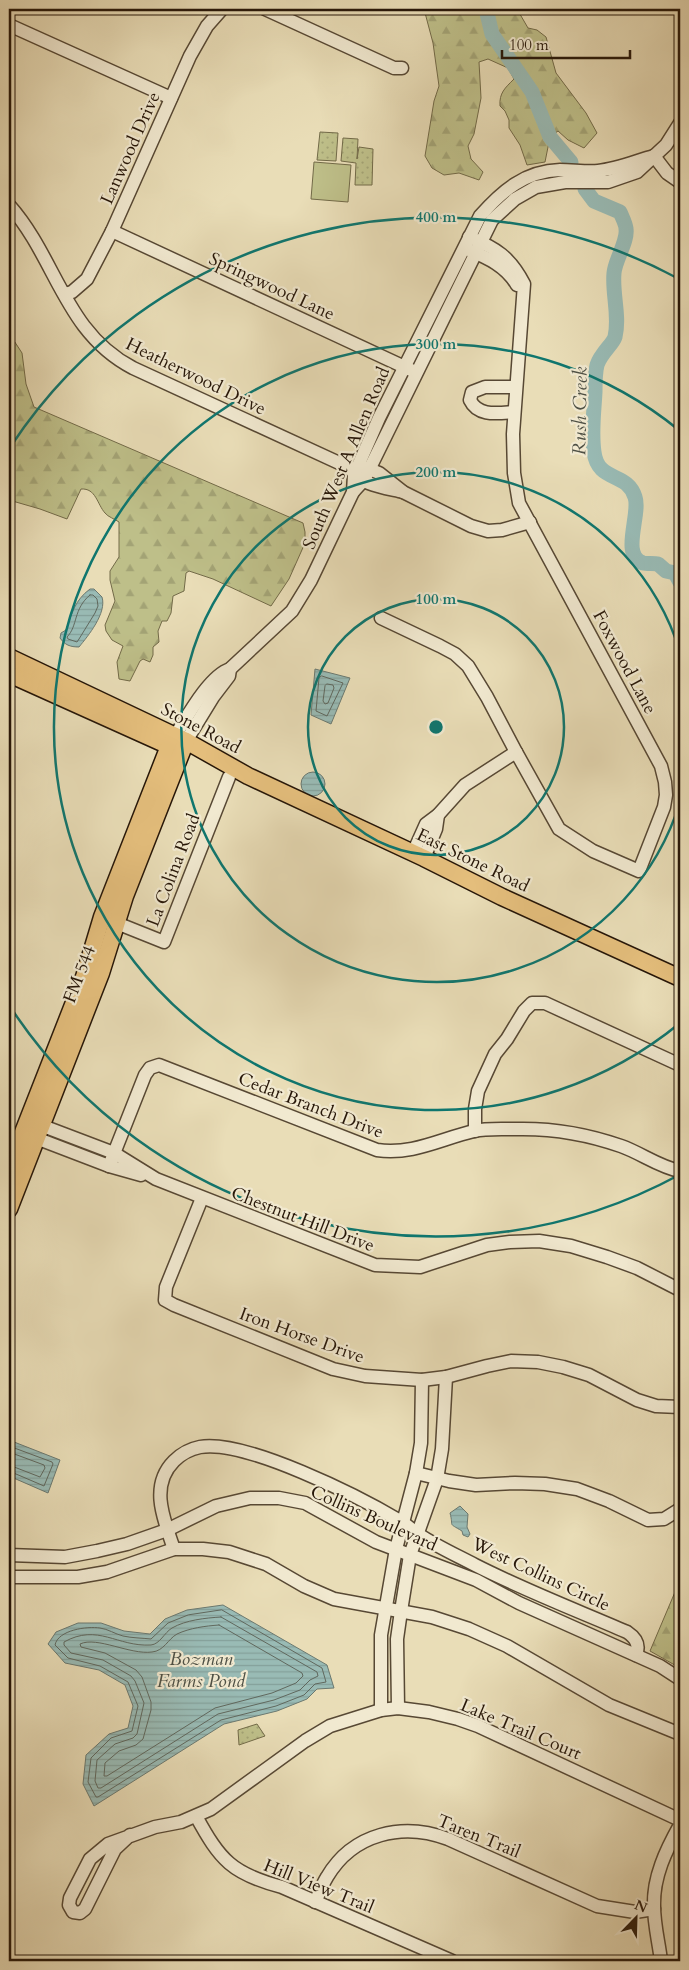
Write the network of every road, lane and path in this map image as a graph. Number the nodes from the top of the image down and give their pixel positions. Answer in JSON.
{"nodes":[{"id":1,"x":222,"y":9,"type":"edge"},
{"id":2,"x":264,"y":9,"type":"edge"},
{"id":3,"x":9,"y":25,"type":"edge"},
{"id":4,"x":402,"y":68,"type":"dead end"},
{"id":5,"x":171,"y":98,"type":"junction"},
{"id":6,"x":680,"y":123,"type":"edge"},
{"id":7,"x":654,"y":156,"type":"junction"},
{"id":8,"x":680,"y":182,"type":"edge"},
{"id":9,"x":9,"y":205,"type":"edge"},
{"id":10,"x":112,"y":231,"type":"junction"},
{"id":11,"x":472,"y":245,"type":"junction"},
{"id":12,"x":64,"y":294,"type":"junction"},
{"id":13,"x":404,"y":366,"type":"junction"},
{"id":14,"x":417,"y":372,"type":"junction"},
{"id":15,"x":515,"y":387,"type":"junction"},
{"id":16,"x":514,"y":412,"type":"junction"},
{"id":17,"x":359,"y":471,"type":"junction"},
{"id":18,"x":530,"y":522,"type":"junction"},
{"id":19,"x":381,"y":618,"type":"dead end"},
{"id":20,"x":9,"y":657,"type":"edge"},
{"id":21,"x":9,"y":674,"type":"edge"},
{"id":22,"x":65,"y":692,"type":"junction"},
{"id":23,"x":178,"y":744,"type":"junction"},
{"id":24,"x":516,"y":752,"type":"junction"},
{"id":25,"x":229,"y":776,"type":"dead end"},
{"id":26,"x":248,"y":776,"type":"joint"},
{"id":27,"x":418,"y":855,"type":"junction"},
{"id":28,"x":102,"y":917,"type":"junction"},
{"id":29,"x":117,"y":923,"type":"junction"},
{"id":30,"x":680,"y":978,"type":"edge"},
{"id":31,"x":680,"y":1065,"type":"edge"},
{"id":32,"x":32,"y":1129,"type":"junction"},
{"id":33,"x":476,"y":1131,"type":"junction"},
{"id":34,"x":114,"y":1153,"type":"junction"},
{"id":35,"x":109,"y":1166,"type":"junction"},
{"id":36,"x":9,"y":1168,"type":"edge"},
{"id":37,"x":680,"y":1171,"type":"edge"},
{"id":38,"x":156,"y":1180,"type":"junction"},
{"id":39,"x":202,"y":1198,"type":"junction"},
{"id":40,"x":9,"y":1209,"type":"edge"},
{"id":41,"x":680,"y":1290,"type":"edge"},
{"id":42,"x":446,"y":1377,"type":"junction"},
{"id":43,"x":422,"y":1380,"type":"junction"},
{"id":44,"x":680,"y":1407,"type":"edge"},
{"id":45,"x":416,"y":1473,"type":"junction"},
{"id":46,"x":437,"y":1478,"type":"junction"},
{"id":47,"x":680,"y":1510,"type":"edge"},
{"id":48,"x":402,"y":1522,"type":"junction"},
{"id":49,"x":167,"y":1530,"type":"junction"},
{"id":50,"x":418,"y":1534,"type":"junction"},
{"id":51,"x":174,"y":1549,"type":"junction"},
{"id":52,"x":396,"y":1549,"type":"junction"},
{"id":53,"x":9,"y":1555,"type":"edge"},
{"id":54,"x":410,"y":1555,"type":"junction"},
{"id":55,"x":41,"y":1557,"type":"junction"},
{"id":56,"x":9,"y":1577,"type":"edge"},
{"id":57,"x":40,"y":1578,"type":"junction"},
{"id":58,"x":385,"y":1609,"type":"junction"},
{"id":59,"x":401,"y":1611,"type":"junction"},
{"id":60,"x":636,"y":1655,"type":"junction"},
{"id":61,"x":680,"y":1679,"type":"edge"},
{"id":62,"x":398,"y":1708,"type":"junction"},
{"id":63,"x":382,"y":1710,"type":"junction"},
{"id":64,"x":679,"y":1731,"type":"edge"},
{"id":65,"x":196,"y":1816,"type":"junction"},
{"id":66,"x":680,"y":1820,"type":"edge"},
{"id":67,"x":680,"y":1825,"type":"edge"},
{"id":68,"x":130,"y":1835,"type":"junction"},
{"id":69,"x":315,"y":1902,"type":"junction"},
{"id":70,"x":654,"y":1909,"type":"junction"},
{"id":71,"x":452,"y":1961,"type":"edge"},
{"id":72,"x":661,"y":1961,"type":"edge"}],
"edges":[{"from":1,"to":5,"type":"street","name":"Lanwood Drive"},
{"from":2,"to":4,"type":"street"},
{"from":3,"to":5,"type":"street"},
{"from":5,"to":10,"type":"street","name":"Lanwood Drive"},
{"from":6,"to":7,"type":"street"},
{"from":7,"to":8,"type":"street"},
{"from":7,"to":11,"type":"street"},
{"from":9,"to":12,"type":"street","name":"Heatherwood Drive"},
{"from":10,"to":12,"type":"street","name":"Lanwood Drive"},
{"from":10,"to":13,"type":"street","name":"Springwood Lane"},
{"from":11,"to":13,"type":"street","name":"South West A Allen Road"},
{"from":11,"to":14,"type":"street"},
{"from":11,"to":15,"type":"street","name":"Foxwood Lane"},
{"from":12,"to":17,"type":"street","name":"Heatherwood Drive"},
{"from":13,"to":14,"type":"street","name":"Springwood Lane"},
{"from":13,"to":17,"type":"street","name":"South West A Allen Road"},
{"from":14,"to":17,"type":"street"},
{"from":15,"to":16,"type":"street","name":"Foxwood Lane"},
{"from":15,"to":16,"type":"street"},
{"from":16,"to":18,"type":"street","name":"Foxwood Lane"},
{"from":17,"to":18,"type":"street","name":"Heatherwood Drive"},
{"from":17,"to":23,"type":"street","name":"South West A Allen Road"},
{"from":18,"to":24,"type":"street","name":"Foxwood Lane"},
{"from":19,"to":24,"type":"street","name":"Foxwood Lane"},
{"from":20,"to":22,"type":"main road","name":"Stone Road"},
{"from":21,"to":22,"type":"main road","name":"Stone Road"},
{"from":22,"to":23,"type":"main road","name":"Stone Road"},
{"from":23,"to":26,"type":"main road","name":"Stone Road"},
{"from":23,"to":28,"type":"main road","name":"FM 544"},
{"from":23,"to":29,"type":"main road","name":"FM 544"},
{"from":24,"to":27,"type":"street"},
{"from":25,"to":29,"type":"street","name":"La Colina Road"},
{"from":26,"to":27,"type":"main road","name":"East Stone Road"},
{"from":27,"to":30,"type":"main road","name":"East Stone Road"},
{"from":28,"to":29,"type":"street","name":"La Colina Road"},
{"from":28,"to":32,"type":"main road","name":"FM 544"},
{"from":29,"to":32,"type":"main road","name":"FM 544"},
{"from":31,"to":33,"type":"street"},
{"from":32,"to":34,"type":"street"},
{"from":32,"to":35,"type":"street"},
{"from":32,"to":36,"type":"main road","name":"FM 544"},
{"from":32,"to":40,"type":"main road","name":"FM 544"},
{"from":33,"to":34,"type":"street","name":"Cedar Branch Drive"},
{"from":33,"to":37,"type":"street","name":"Cedar Branch Drive"},
{"from":34,"to":35,"type":"street","name":"Cedar Branch Drive"},
{"from":34,"to":38,"type":"street"},
{"from":35,"to":38,"type":"street"},
{"from":38,"to":39,"type":"street","name":"Chestnut Hill Drive"},
{"from":39,"to":41,"type":"street","name":"Chestnut Hill Drive"},
{"from":39,"to":43,"type":"street","name":"Iron Horse Drive"},
{"from":42,"to":43,"type":"street","name":"Iron Horse Drive"},
{"from":42,"to":44,"type":"street","name":"Iron Horse Drive"},
{"from":42,"to":46,"type":"street"},
{"from":43,"to":45,"type":"street"},
{"from":45,"to":46,"type":"street"},
{"from":45,"to":48,"type":"street"},
{"from":46,"to":47,"type":"street"},
{"from":46,"to":50,"type":"street"},
{"from":48,"to":49,"type":"street","name":"West Collins Circle"},
{"from":48,"to":50,"type":"street","name":"West Collins Circle"},
{"from":48,"to":52,"type":"street"},
{"from":49,"to":51,"type":"street","name":"West Collins Circle"},
{"from":49,"to":52,"type":"street","name":"Collins Boulevard"},
{"from":49,"to":55,"type":"street","name":"Collins Boulevard"},
{"from":50,"to":54,"type":"street"},
{"from":50,"to":60,"type":"street","name":"West Collins Circle"},
{"from":51,"to":57,"type":"street"},
{"from":51,"to":58,"type":"street"},
{"from":52,"to":54,"type":"street","name":"Collins Boulevard"},
{"from":52,"to":58,"type":"street"},
{"from":53,"to":55,"type":"street","name":"Collins Boulevard"},
{"from":54,"to":59,"type":"street"},
{"from":54,"to":60,"type":"street","name":"Collins Boulevard"},
{"from":55,"to":57,"type":"street"},
{"from":56,"to":57,"type":"street"},
{"from":58,"to":59,"type":"street"},
{"from":58,"to":63,"type":"street"},
{"from":59,"to":62,"type":"street"},
{"from":59,"to":64,"type":"street"},
{"from":60,"to":61,"type":"street","name":"Collins Boulevard"},
{"from":62,"to":63,"type":"street","name":"Lake Trail Court"},
{"from":62,"to":66,"type":"street","name":"Lake Trail Court"},
{"from":63,"to":65,"type":"street","name":"Lake Trail Court"},
{"from":65,"to":68,"type":"street","name":"Lake Trail Court"},
{"from":65,"to":69,"type":"street","name":"Hill View Trail"},
{"from":67,"to":70,"type":"street"},
{"from":68,"to":68,"type":"street","name":"Lake Trail Court"},
{"from":69,"to":70,"type":"street","name":"Taren Trail"},
{"from":69,"to":71,"type":"street","name":"Hill View Trail"},
{"from":70,"to":72,"type":"street"}]}
